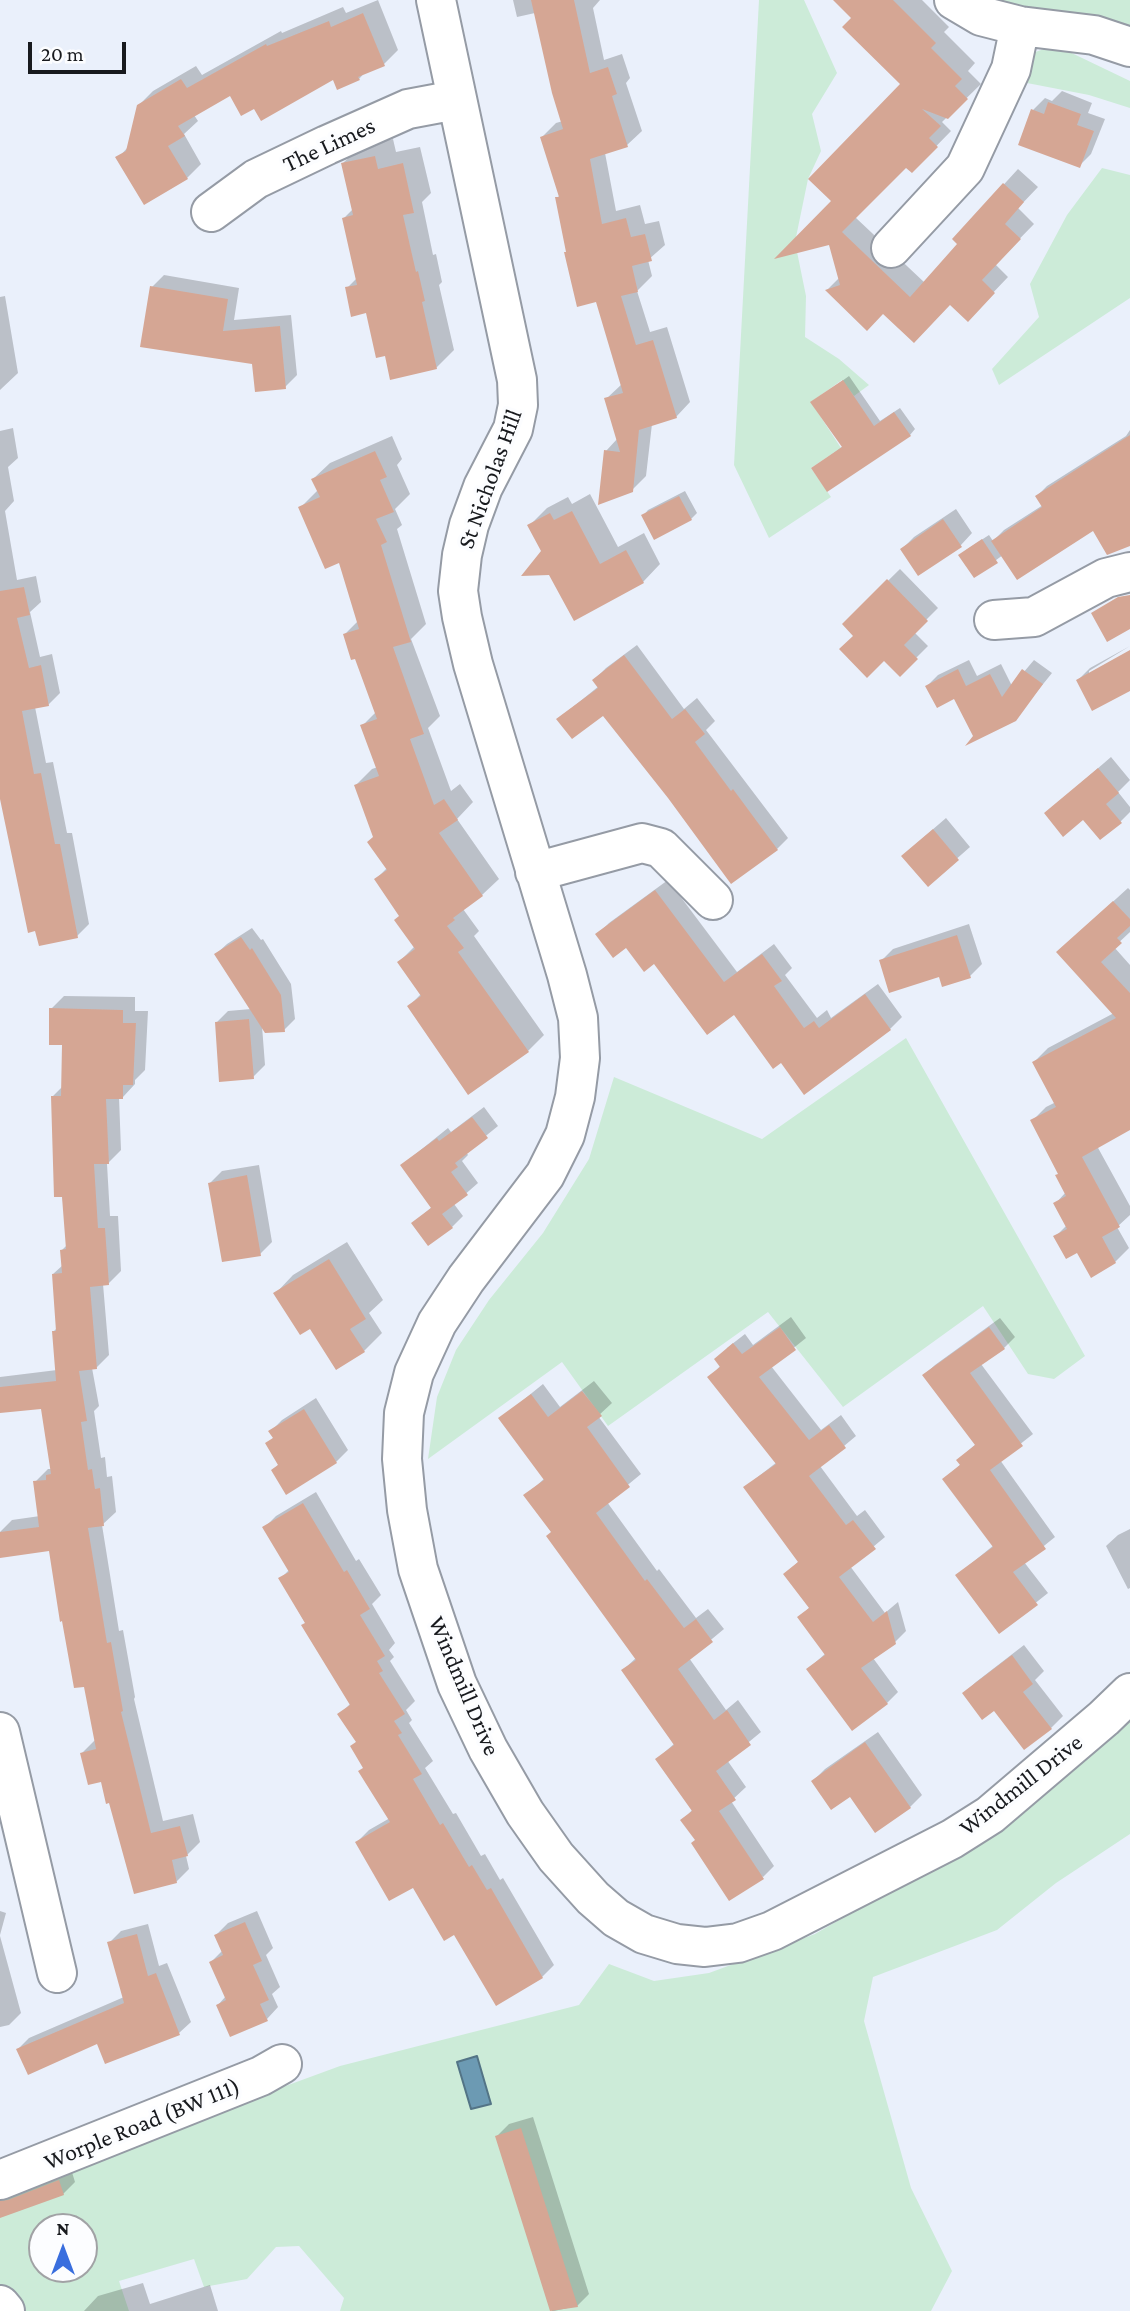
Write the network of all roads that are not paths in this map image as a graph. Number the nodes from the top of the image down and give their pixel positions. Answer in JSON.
{"nodes":[{"id":1,"x":436,"y":0,"type":"edge"},
{"id":2,"x":954,"y":0,"type":"edge"},
{"id":3,"x":1020,"y":26,"type":"junction"},
{"id":4,"x":1130,"y":47,"type":"edge"},
{"id":5,"x":456,"y":100,"type":"junction"},
{"id":6,"x":211,"y":212,"type":"dead end"},
{"id":7,"x":891,"y":248,"type":"dead end"},
{"id":8,"x":1130,"y":572,"type":"edge"},
{"id":9,"x":994,"y":620,"type":"dead end"},
{"id":10,"x":535,"y":872,"type":"junction"},
{"id":11,"x":713,"y":900,"type":"dead end"},
{"id":12,"x":1130,"y":1693,"type":"edge"},
{"id":13,"x":0,"y":1732,"type":"edge"},
{"id":14,"x":57,"y":1973,"type":"dead end"},
{"id":15,"x":282,"y":2064,"type":"dead end"},
{"id":16,"x":0,"y":2180,"type":"edge"},
{"id":17,"x":0,"y":2305,"type":"edge"},
{"id":18,"x":5,"y":2311,"type":"edge"}],
"edges":[{"from":1,"to":5,"type":"street","name":"St Nicholas Hill"},
{"from":2,"to":3,"type":"street"},
{"from":3,"to":4,"type":"street"},
{"from":3,"to":7,"type":"street"},
{"from":5,"to":6,"type":"street","name":"The Limes"},
{"from":5,"to":10,"type":"street","name":"St Nicholas Hill"},
{"from":8,"to":9,"type":"street"},
{"from":10,"to":11,"type":"street"},
{"from":10,"to":12,"type":"street","name":"Windmill Drive"},
{"from":13,"to":14,"type":"street"},
{"from":15,"to":16,"type":"street","name":"Worple Road (BW 111)"},
{"from":17,"to":18,"type":"street"}]}
